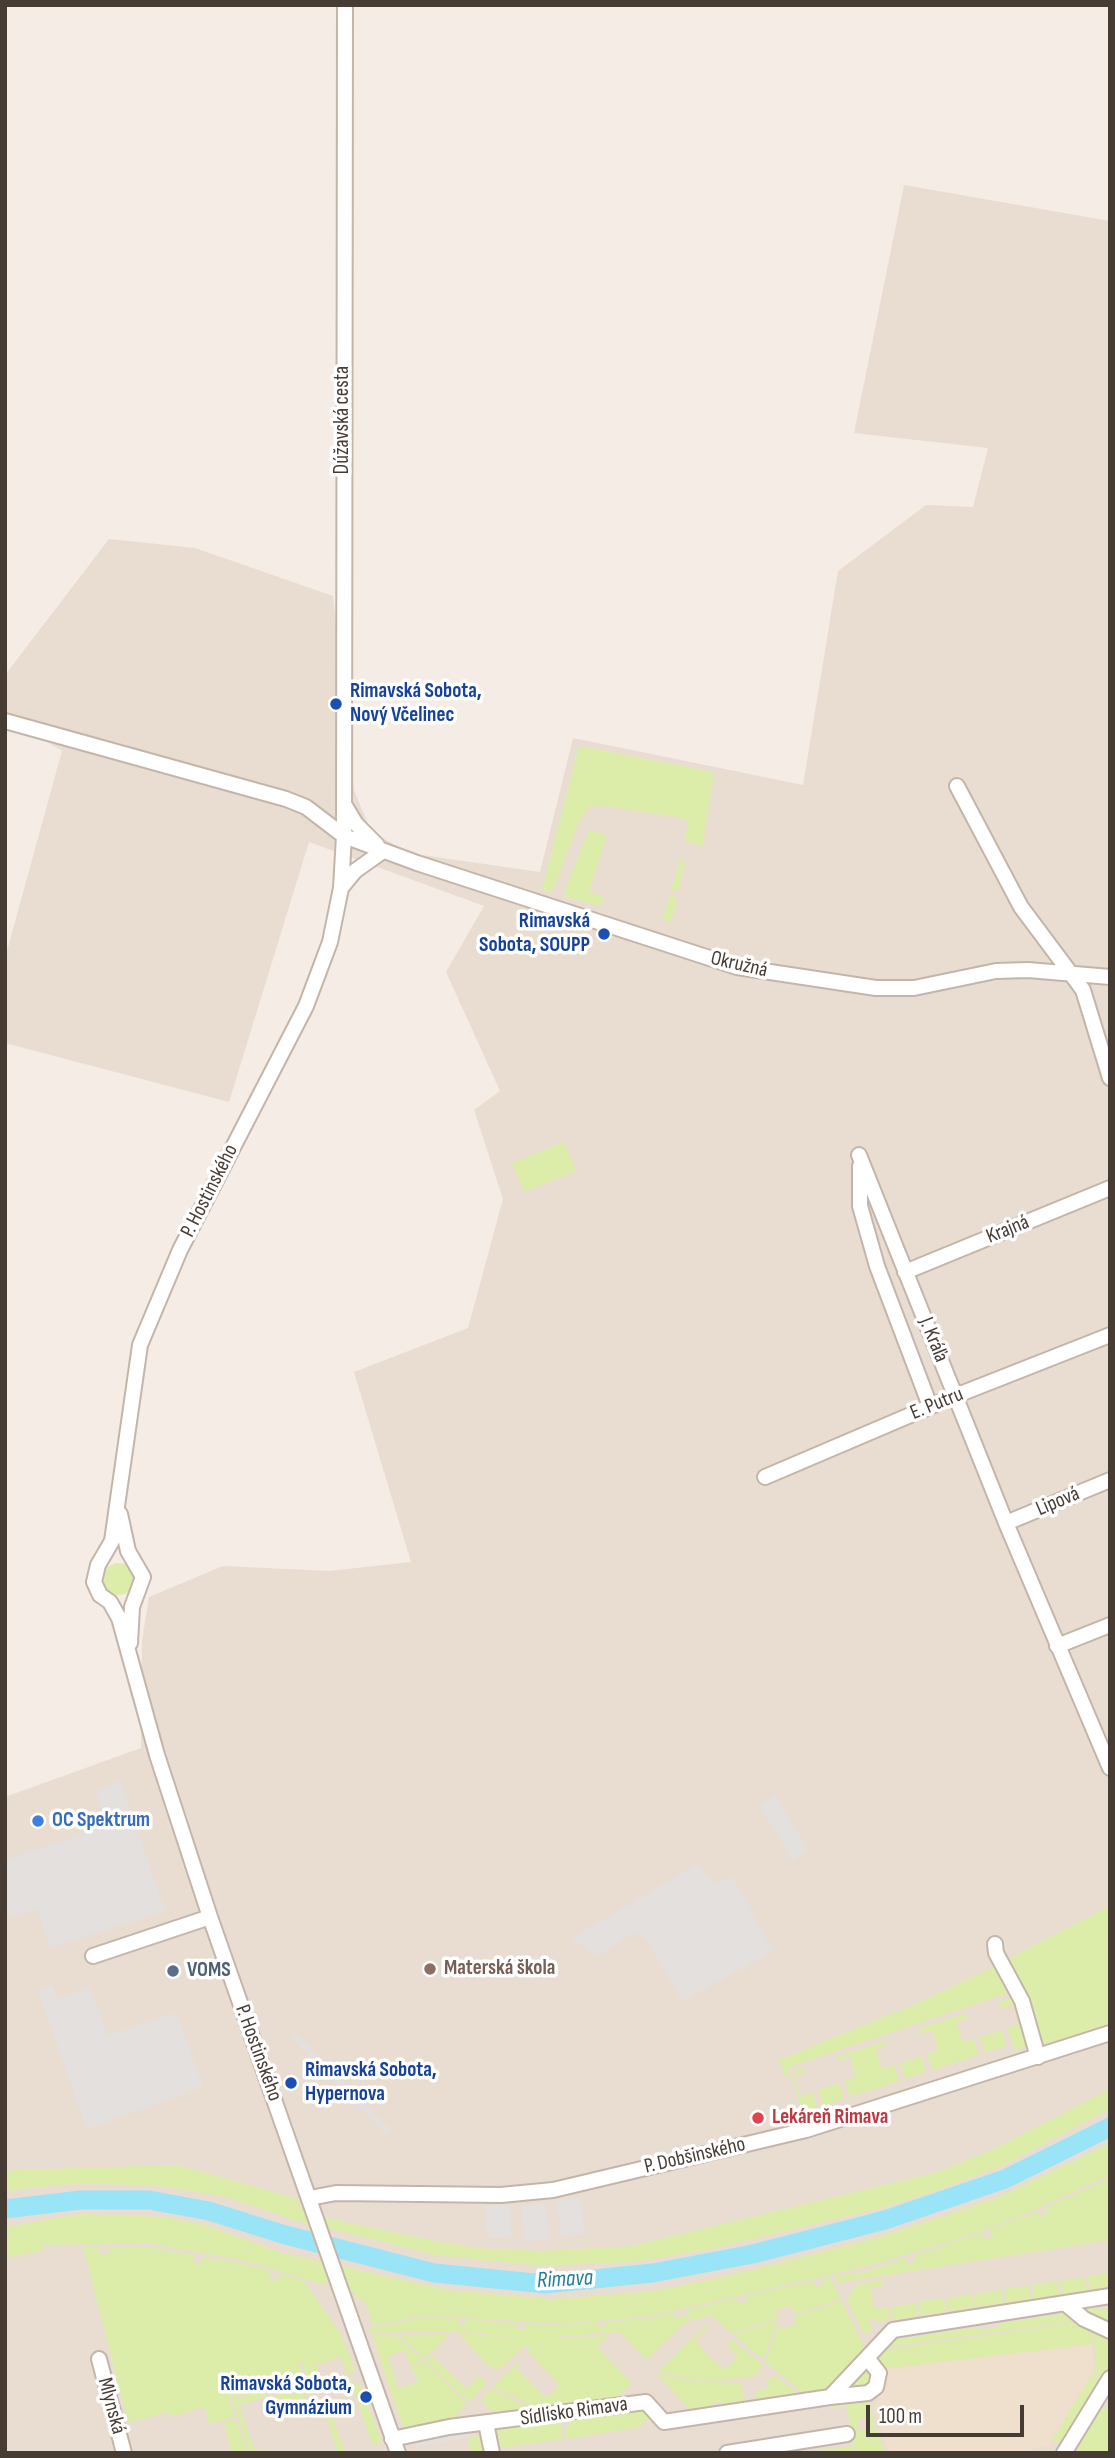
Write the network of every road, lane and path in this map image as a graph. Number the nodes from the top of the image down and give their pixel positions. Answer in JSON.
{"nodes":[{"id":1,"x":345,"y":5,"type":"edge"},
{"id":2,"x":5,"y":721,"type":"edge"},
{"id":3,"x":957,"y":786,"type":"dead end"},
{"id":4,"x":343,"y":803,"type":"junction"},
{"id":5,"x":344,"y":836,"type":"junction"},
{"id":6,"x":383,"y":851,"type":"junction"},
{"id":7,"x":341,"y":888,"type":"junction"},
{"id":8,"x":1069,"y":972,"type":"junction"},
{"id":9,"x":1110,"y":977,"type":"edge"},
{"id":10,"x":1110,"y":1078,"type":"edge"},
{"id":11,"x":1110,"y":1188,"type":"edge"},
{"id":12,"x":905,"y":1272,"type":"junction"},
{"id":13,"x":1110,"y":1335,"type":"edge"},
{"id":14,"x":955,"y":1396,"type":"junction"},
{"id":15,"x":930,"y":1406,"type":"junction"},
{"id":16,"x":765,"y":1477,"type":"dead end"},
{"id":17,"x":1110,"y":1480,"type":"edge"},
{"id":18,"x":118,"y":1506,"type":"junction"},
{"id":19,"x":1006,"y":1523,"type":"junction"},
{"id":20,"x":132,"y":1559,"type":"junction"},
{"id":21,"x":104,"y":1560,"type":"junction"},
{"id":22,"x":135,"y":1598,"type":"junction"},
{"id":23,"x":110,"y":1602,"type":"junction"},
{"id":24,"x":1110,"y":1625,"type":"edge"},
{"id":25,"x":1057,"y":1646,"type":"junction"},
{"id":26,"x":130,"y":1649,"type":"junction"},
{"id":27,"x":1109,"y":1769,"type":"edge"},
{"id":28,"x":210,"y":1917,"type":"junction"},
{"id":29,"x":995,"y":1944,"type":"dead end"},
{"id":30,"x":93,"y":1956,"type":"dead end"},
{"id":31,"x":1110,"y":2033,"type":"edge"},
{"id":32,"x":1038,"y":2056,"type":"junction"},
{"id":33,"x":311,"y":2203,"type":"junction"},
{"id":34,"x":1110,"y":2296,"type":"edge"},
{"id":35,"x":1066,"y":2304,"type":"junction"},
{"id":36,"x":1110,"y":2331,"type":"edge"},
{"id":37,"x":99,"y":2359,"type":"dead end"},
{"id":38,"x":868,"y":2359,"type":"junction"},
{"id":39,"x":1110,"y":2378,"type":"edge"},
{"id":40,"x":830,"y":2397,"type":"junction"},
{"id":41,"x":486,"y":2423,"type":"junction"},
{"id":42,"x":847,"y":2434,"type":"dead end"},
{"id":43,"x":395,"y":2446,"type":"edge"},
{"id":44,"x":124,"y":2453,"type":"edge"},
{"id":45,"x":492,"y":2453,"type":"edge"},
{"id":46,"x":727,"y":2453,"type":"edge"},
{"id":47,"x":1065,"y":2453,"type":"edge"}],
"edges":[{"from":1,"to":4,"type":"street","name":"Dúžavská cesta"},
{"from":2,"to":5,"type":"street","name":"Okružná"},
{"from":3,"to":8,"type":"street"},
{"from":4,"to":5,"type":"street","name":"Dúžavská cesta"},
{"from":4,"to":6,"type":"street","name":"Okružná"},
{"from":5,"to":6,"type":"street","name":"Okružná"},
{"from":5,"to":7,"type":"street","name":"P. Hostinského"},
{"from":6,"to":7,"type":"street"},
{"from":6,"to":8,"type":"street","name":"Okružná"},
{"from":7,"to":18,"type":"street","name":"P. Hostinského"},
{"from":8,"to":9,"type":"street","name":"Okružná"},
{"from":8,"to":10,"type":"street"},
{"from":11,"to":12,"type":"street","name":"Krajná"},
{"from":12,"to":14,"type":"street","name":"J. Kráľa"},
{"from":12,"to":15,"type":"street","name":"J. Kráľa"},
{"from":13,"to":14,"type":"street","name":"E. Putru"},
{"from":14,"to":15,"type":"street","name":"E. Putru"},
{"from":14,"to":19,"type":"street","name":"J. Kráľa"},
{"from":15,"to":16,"type":"street","name":"E. Putru"},
{"from":17,"to":19,"type":"street","name":"Lipová"},
{"from":18,"to":20,"type":"street","name":"P. Hostinského"},
{"from":18,"to":21,"type":"street","name":"P. Hostinského"},
{"from":19,"to":25,"type":"street","name":"J. Kráľa"},
{"from":20,"to":21,"type":"street"},
{"from":20,"to":22,"type":"street","name":"P. Hostinského"},
{"from":21,"to":23,"type":"street","name":"P. Hostinského"},
{"from":22,"to":23,"type":"street"},
{"from":22,"to":26,"type":"street","name":"P. Hostinského"},
{"from":23,"to":26,"type":"street","name":"P. Hostinského"},
{"from":24,"to":25,"type":"street"},
{"from":25,"to":27,"type":"street","name":"J. Kráľa"},
{"from":26,"to":28,"type":"street","name":"P. Hostinského"},
{"from":28,"to":30,"type":"street"},
{"from":28,"to":33,"type":"street","name":"P. Hostinského"},
{"from":29,"to":32,"type":"street"},
{"from":31,"to":32,"type":"street","name":"P. Dobšinského"},
{"from":32,"to":33,"type":"street","name":"P. Dobšinského"},
{"from":33,"to":43,"type":"street","name":"P. Hostinského"},
{"from":34,"to":35,"type":"street"},
{"from":35,"to":36,"type":"street"},
{"from":35,"to":38,"type":"street"},
{"from":37,"to":44,"type":"street","name":"Mlynská"},
{"from":38,"to":40,"type":"street"},
{"from":38,"to":40,"type":"street","name":"Sídlisko Rimava"},
{"from":39,"to":47,"type":"street"},
{"from":40,"to":41,"type":"street","name":"Sídlisko Rimava"},
{"from":41,"to":43,"type":"street","name":"Sídlisko Rimava"},
{"from":41,"to":45,"type":"street"},
{"from":42,"to":46,"type":"street"}]}
